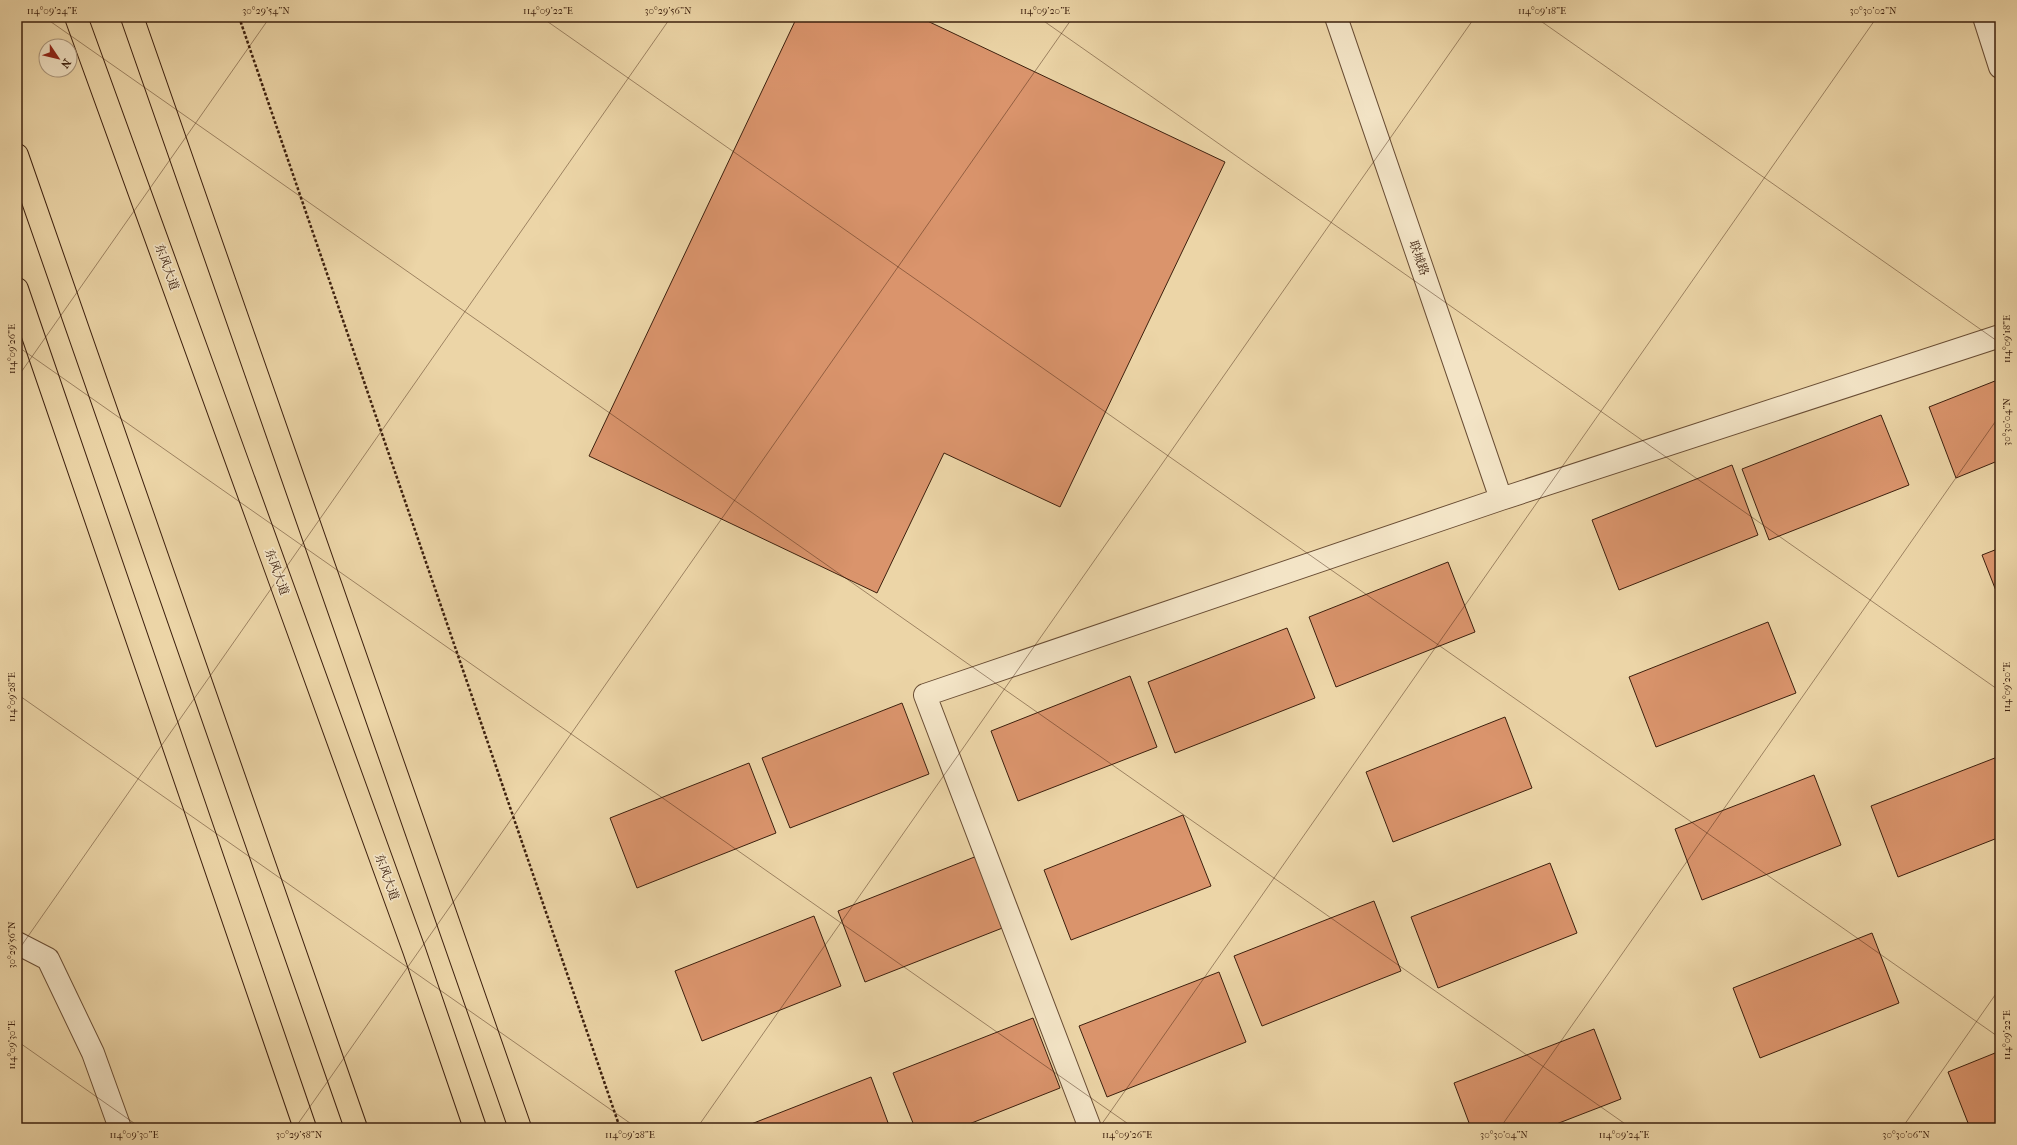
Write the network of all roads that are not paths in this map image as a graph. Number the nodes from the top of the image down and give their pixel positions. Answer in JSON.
{"nodes":[{"id":1,"x":76,"y":17,"type":"edge"},
{"id":2,"x":132,"y":17,"type":"edge"},
{"id":3,"x":1336,"y":17,"type":"edge"},
{"id":4,"x":1984,"y":17,"type":"edge"},
{"id":5,"x":2000,"y":67,"type":"edge"},
{"id":6,"x":17,"y":155,"type":"edge"},
{"id":7,"x":17,"y":289,"type":"edge"},
{"id":8,"x":2000,"y":336,"type":"edge"},
{"id":9,"x":1501,"y":499,"type":"junction"},
{"id":10,"x":17,"y":943,"type":"edge"},
{"id":11,"x":120,"y":1128,"type":"edge"},
{"id":12,"x":305,"y":1128,"type":"edge"},
{"id":13,"x":356,"y":1128,"type":"edge"},
{"id":14,"x":476,"y":1128,"type":"edge"},
{"id":15,"x":520,"y":1128,"type":"edge"},
{"id":16,"x":1090,"y":1128,"type":"edge"}],
"edges":[{"from":1,"to":14,"type":"main road","name":"东风大道"},
{"from":2,"to":15,"type":"main road"},
{"from":3,"to":9,"type":"street","name":"联城路"},
{"from":4,"to":5,"type":"street"},
{"from":6,"to":13,"type":"main road"},
{"from":7,"to":12,"type":"main road"},
{"from":8,"to":9,"type":"street"},
{"from":9,"to":16,"type":"street"},
{"from":10,"to":11,"type":"street"}]}
